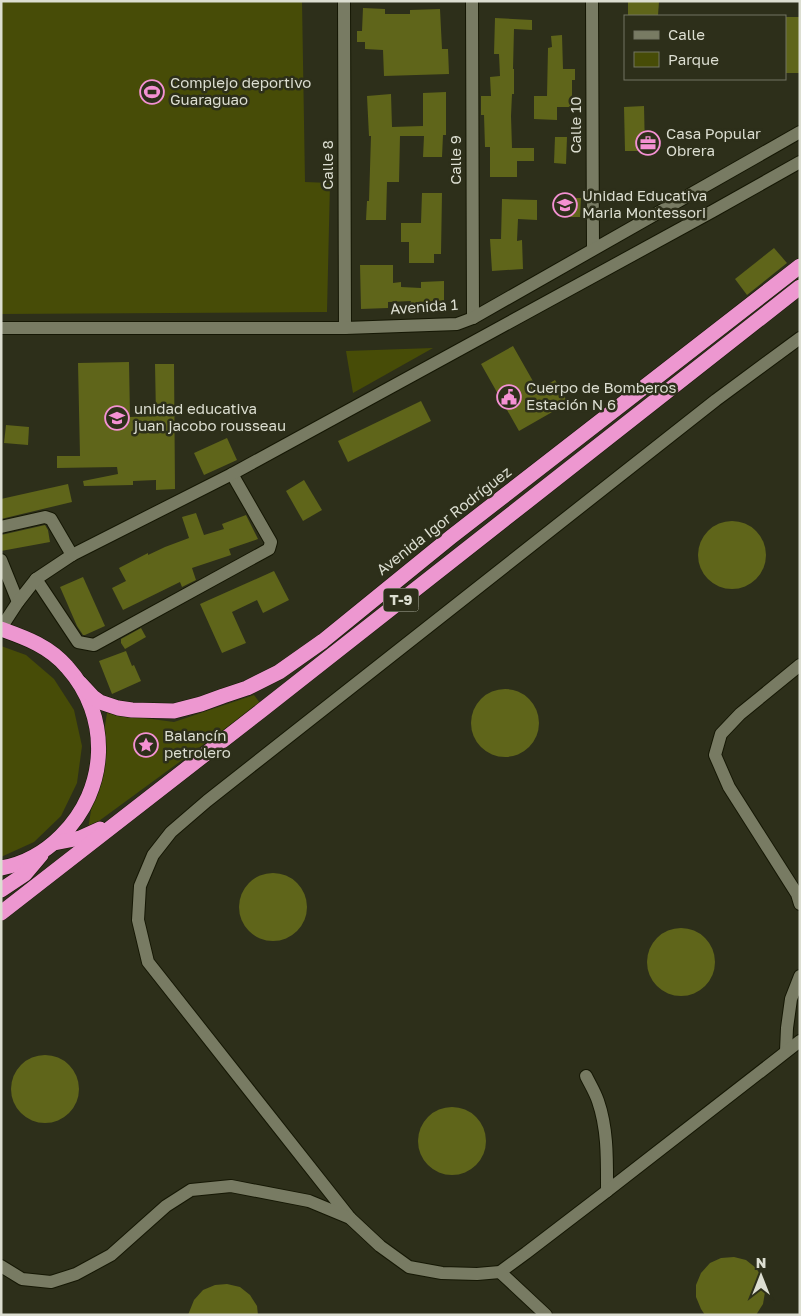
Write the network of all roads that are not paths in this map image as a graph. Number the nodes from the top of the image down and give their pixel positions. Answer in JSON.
{"nodes":[{"id":1,"x":344,"y":1,"type":"edge"},
{"id":2,"x":472,"y":1,"type":"edge"},
{"id":3,"x":592,"y":1,"type":"edge"},
{"id":4,"x":800,"y":132,"type":"edge"},
{"id":5,"x":800,"y":162,"type":"edge"},
{"id":6,"x":593,"y":249,"type":"junction"},
{"id":7,"x":800,"y":266,"type":"edge"},
{"id":8,"x":800,"y":287,"type":"edge"},
{"id":9,"x":473,"y":318,"type":"junction"},
{"id":10,"x":1,"y":328,"type":"edge"},
{"id":11,"x":346,"y":328,"type":"junction"},
{"id":12,"x":800,"y":338,"type":"edge"},
{"id":13,"x":232,"y":474,"type":"junction"},
{"id":14,"x":1,"y":527,"type":"edge"},
{"id":15,"x":72,"y":555,"type":"junction"},
{"id":16,"x":1,"y":560,"type":"edge"},
{"id":17,"x":36,"y":579,"type":"junction"},
{"id":18,"x":18,"y":602,"type":"junction"},
{"id":19,"x":1,"y":628,"type":"edge"},
{"id":20,"x":800,"y":665,"type":"edge"},
{"id":21,"x":80,"y":683,"type":"junction"},
{"id":22,"x":122,"y":819,"type":"junction"},
{"id":23,"x":52,"y":845,"type":"junction"},
{"id":24,"x":1,"y":868,"type":"edge"},
{"id":25,"x":1,"y":890,"type":"edge"},
{"id":26,"x":800,"y":904,"type":"edge"},
{"id":27,"x":1,"y":913,"type":"edge"},
{"id":28,"x":800,"y":976,"type":"edge"},
{"id":29,"x":800,"y":1013,"type":"edge"},
{"id":30,"x":787,"y":1028,"type":"junction"},
{"id":31,"x":800,"y":1041,"type":"edge"},
{"id":32,"x":786,"y":1051,"type":"junction"},
{"id":33,"x":586,"y":1076,"type":"dead end"},
{"id":34,"x":608,"y":1191,"type":"junction"},
{"id":35,"x":350,"y":1218,"type":"junction"},
{"id":36,"x":1,"y":1266,"type":"edge"},
{"id":37,"x":500,"y":1272,"type":"junction"},
{"id":38,"x":546,"y":1315,"type":"edge"}],
"edges":[{"from":1,"to":11,"type":"street","name":"Calle 8"},
{"from":2,"to":9,"type":"street","name":"Calle 9"},
{"from":3,"to":6,"type":"street","name":"Calle 10"},
{"from":4,"to":6,"type":"street","name":"Avenida 1"},
{"from":5,"to":13,"type":"street"},
{"from":6,"to":9,"type":"street","name":"Avenida 1"},
{"from":7,"to":21,"type":"highway","name":"Avenida Igor Rodríguez","number":"T-9"},
{"from":8,"to":22,"type":"highway","number":"T-9"},
{"from":9,"to":11,"type":"street","name":"Avenida 1"},
{"from":10,"to":11,"type":"street","name":"Avenida 1"},
{"from":12,"to":35,"type":"street"},
{"from":13,"to":15,"type":"street"},
{"from":13,"to":17,"type":"street"},
{"from":14,"to":15,"type":"street"},
{"from":15,"to":17,"type":"street"},
{"from":16,"to":18,"type":"street"},
{"from":17,"to":18,"type":"street"},
{"from":18,"to":19,"type":"street"},
{"from":19,"to":21,"type":"highway","number":"T-9"},
{"from":20,"to":26,"type":"street"},
{"from":21,"to":23,"type":"highway","number":"T-9"},
{"from":22,"to":23,"type":"highway","number":"T-9"},
{"from":22,"to":27,"type":"highway","number":"T-9"},
{"from":23,"to":24,"type":"highway","number":"T-9"},
{"from":23,"to":25,"type":"highway","number":"T-9"},
{"from":28,"to":30,"type":"street"},
{"from":29,"to":30,"type":"street"},
{"from":30,"to":32,"type":"street"},
{"from":31,"to":32,"type":"street"},
{"from":32,"to":34,"type":"street"},
{"from":33,"to":34,"type":"street"},
{"from":34,"to":37,"type":"street"},
{"from":35,"to":36,"type":"street"},
{"from":35,"to":37,"type":"street"},
{"from":37,"to":38,"type":"street"}]}
